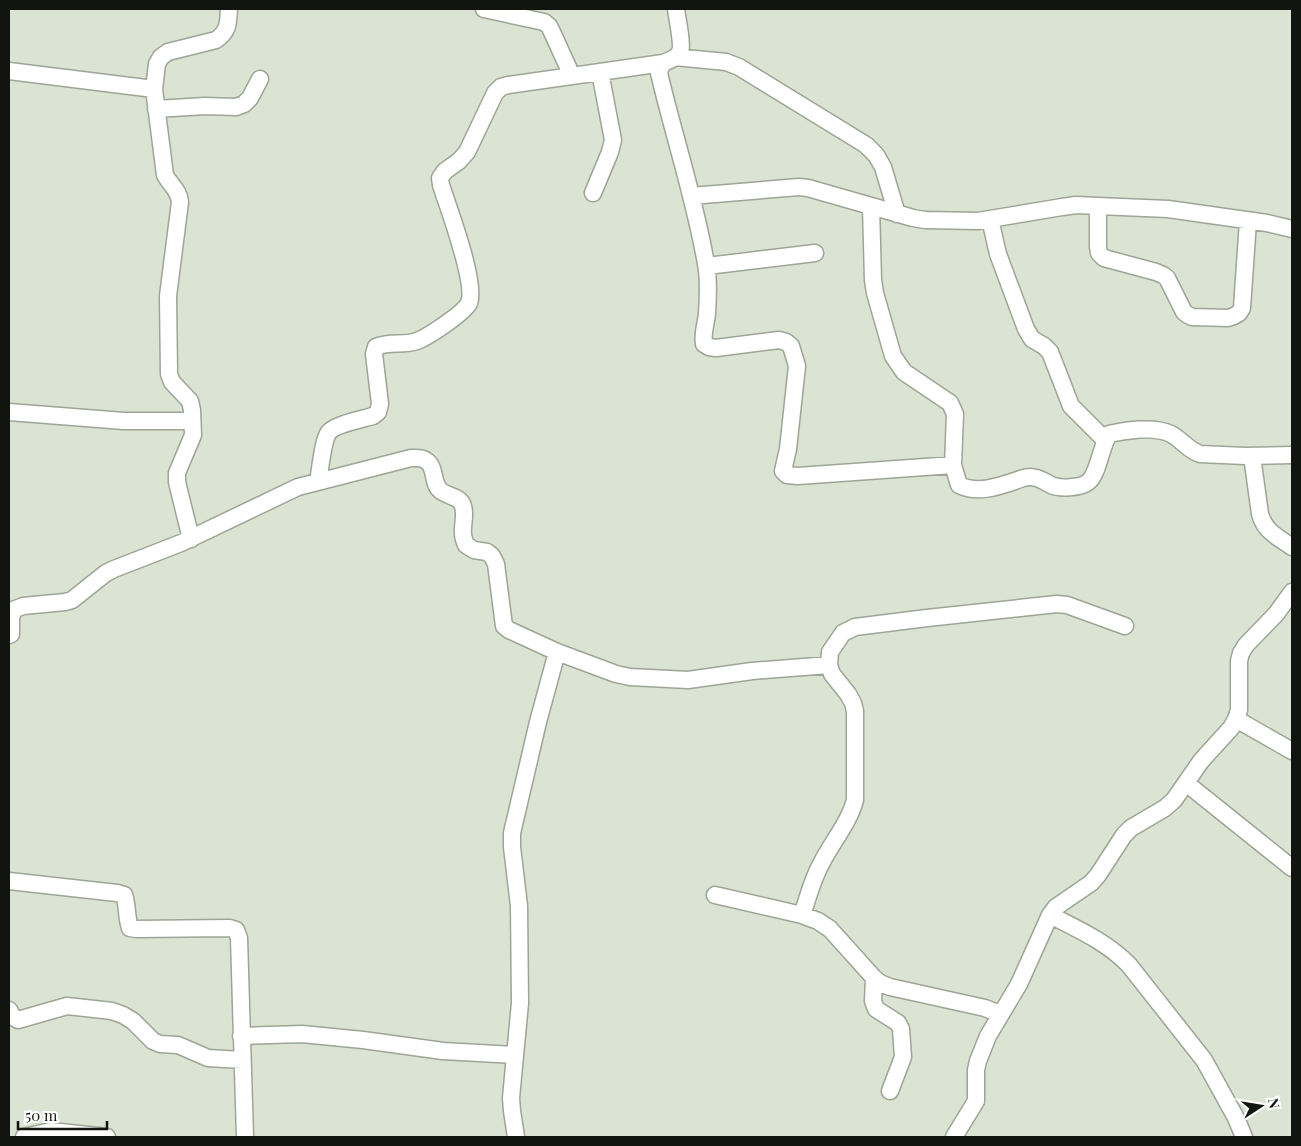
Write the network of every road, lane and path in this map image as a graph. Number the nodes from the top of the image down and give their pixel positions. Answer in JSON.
{"nodes":[{"id":1,"x":229,"y":9,"type":"edge"},
{"id":2,"x":484,"y":9,"type":"edge"},
{"id":3,"x":676,"y":9,"type":"edge"},
{"id":4,"x":669,"y":60,"type":"junction"},
{"id":5,"x":9,"y":71,"type":"edge"},
{"id":6,"x":600,"y":72,"type":"junction"},
{"id":7,"x":572,"y":76,"type":"junction"},
{"id":8,"x":260,"y":78,"type":"dead end"},
{"id":9,"x":154,"y":89,"type":"junction"},
{"id":10,"x":156,"y":109,"type":"junction"},
{"id":11,"x":593,"y":193,"type":"dead end"},
{"id":12,"x":691,"y":196,"type":"junction"},
{"id":13,"x":871,"y":206,"type":"junction"},
{"id":14,"x":1098,"y":206,"type":"junction"},
{"id":15,"x":898,"y":214,"type":"junction"},
{"id":16,"x":990,"y":219,"type":"junction"},
{"id":17,"x":1248,"y":221,"type":"junction"},
{"id":18,"x":1292,"y":229,"type":"edge"},
{"id":19,"x":814,"y":253,"type":"dead end"},
{"id":20,"x":707,"y":266,"type":"junction"},
{"id":21,"x":9,"y":412,"type":"edge"},
{"id":22,"x":192,"y":421,"type":"junction"},
{"id":23,"x":1105,"y":440,"type":"junction"},
{"id":24,"x":1292,"y":455,"type":"edge"},
{"id":25,"x":1252,"y":456,"type":"junction"},
{"id":26,"x":953,"y":465,"type":"junction"},
{"id":27,"x":318,"y":482,"type":"junction"},
{"id":28,"x":191,"y":539,"type":"junction"},
{"id":29,"x":1292,"y":547,"type":"edge"},
{"id":30,"x":1292,"y":592,"type":"edge"},
{"id":31,"x":1125,"y":626,"type":"dead end"},
{"id":32,"x":9,"y":636,"type":"edge"},
{"id":33,"x":558,"y":652,"type":"junction"},
{"id":34,"x":829,"y":665,"type":"junction"},
{"id":35,"x":1236,"y":719,"type":"junction"},
{"id":36,"x":1292,"y":751,"type":"edge"},
{"id":37,"x":1186,"y":783,"type":"junction"},
{"id":38,"x":1292,"y":868,"type":"edge"},
{"id":39,"x":9,"y":881,"type":"edge"},
{"id":40,"x":715,"y":896,"type":"dead end"},
{"id":41,"x":802,"y":915,"type":"junction"},
{"id":42,"x":1050,"y":915,"type":"junction"},
{"id":43,"x":874,"y":978,"type":"junction"},
{"id":44,"x":9,"y":1010,"type":"edge"},
{"id":45,"x":1000,"y":1014,"type":"junction"},
{"id":46,"x":242,"y":1036,"type":"junction"},
{"id":47,"x":515,"y":1055,"type":"junction"},
{"id":48,"x":242,"y":1060,"type":"junction"},
{"id":49,"x":890,"y":1091,"type":"dead end"},
{"id":50,"x":24,"y":1137,"type":"edge"},
{"id":51,"x":106,"y":1137,"type":"edge"},
{"id":52,"x":245,"y":1137,"type":"edge"},
{"id":53,"x":516,"y":1137,"type":"edge"},
{"id":54,"x":954,"y":1137,"type":"edge"},
{"id":55,"x":1244,"y":1137,"type":"edge"}],
"edges":[{"from":1,"to":9,"type":"street"},
{"from":2,"to":7,"type":"street"},
{"from":3,"to":4,"type":"street"},
{"from":4,"to":6,"type":"street"},
{"from":4,"to":12,"type":"street"},
{"from":4,"to":15,"type":"street"},
{"from":5,"to":9,"type":"street"},
{"from":6,"to":7,"type":"street"},
{"from":6,"to":11,"type":"street"},
{"from":7,"to":27,"type":"street"},
{"from":8,"to":10,"type":"street"},
{"from":9,"to":10,"type":"street"},
{"from":10,"to":22,"type":"street"},
{"from":12,"to":13,"type":"street"},
{"from":12,"to":20,"type":"street"},
{"from":13,"to":15,"type":"street"},
{"from":13,"to":26,"type":"street"},
{"from":14,"to":16,"type":"street"},
{"from":14,"to":17,"type":"street"},
{"from":14,"to":17,"type":"street"},
{"from":15,"to":16,"type":"street"},
{"from":16,"to":23,"type":"street"},
{"from":17,"to":18,"type":"street"},
{"from":19,"to":20,"type":"street"},
{"from":20,"to":26,"type":"street"},
{"from":21,"to":22,"type":"street"},
{"from":22,"to":28,"type":"street"},
{"from":23,"to":25,"type":"street"},
{"from":23,"to":26,"type":"street"},
{"from":24,"to":25,"type":"street"},
{"from":25,"to":29,"type":"street"},
{"from":27,"to":28,"type":"street"},
{"from":27,"to":33,"type":"street"},
{"from":28,"to":32,"type":"street"},
{"from":30,"to":35,"type":"street"},
{"from":31,"to":34,"type":"street"},
{"from":33,"to":34,"type":"street"},
{"from":33,"to":47,"type":"street"},
{"from":34,"to":41,"type":"street"},
{"from":35,"to":36,"type":"street"},
{"from":35,"to":37,"type":"street"},
{"from":37,"to":38,"type":"street"},
{"from":37,"to":42,"type":"street"},
{"from":39,"to":46,"type":"street"},
{"from":40,"to":41,"type":"street"},
{"from":41,"to":43,"type":"street"},
{"from":42,"to":45,"type":"street"},
{"from":42,"to":55,"type":"street"},
{"from":43,"to":45,"type":"street"},
{"from":43,"to":49,"type":"street"},
{"from":44,"to":48,"type":"street"},
{"from":45,"to":54,"type":"street"},
{"from":46,"to":47,"type":"street"},
{"from":46,"to":48,"type":"street"},
{"from":47,"to":53,"type":"street"},
{"from":48,"to":52,"type":"street"},
{"from":50,"to":51,"type":"street"}]}
